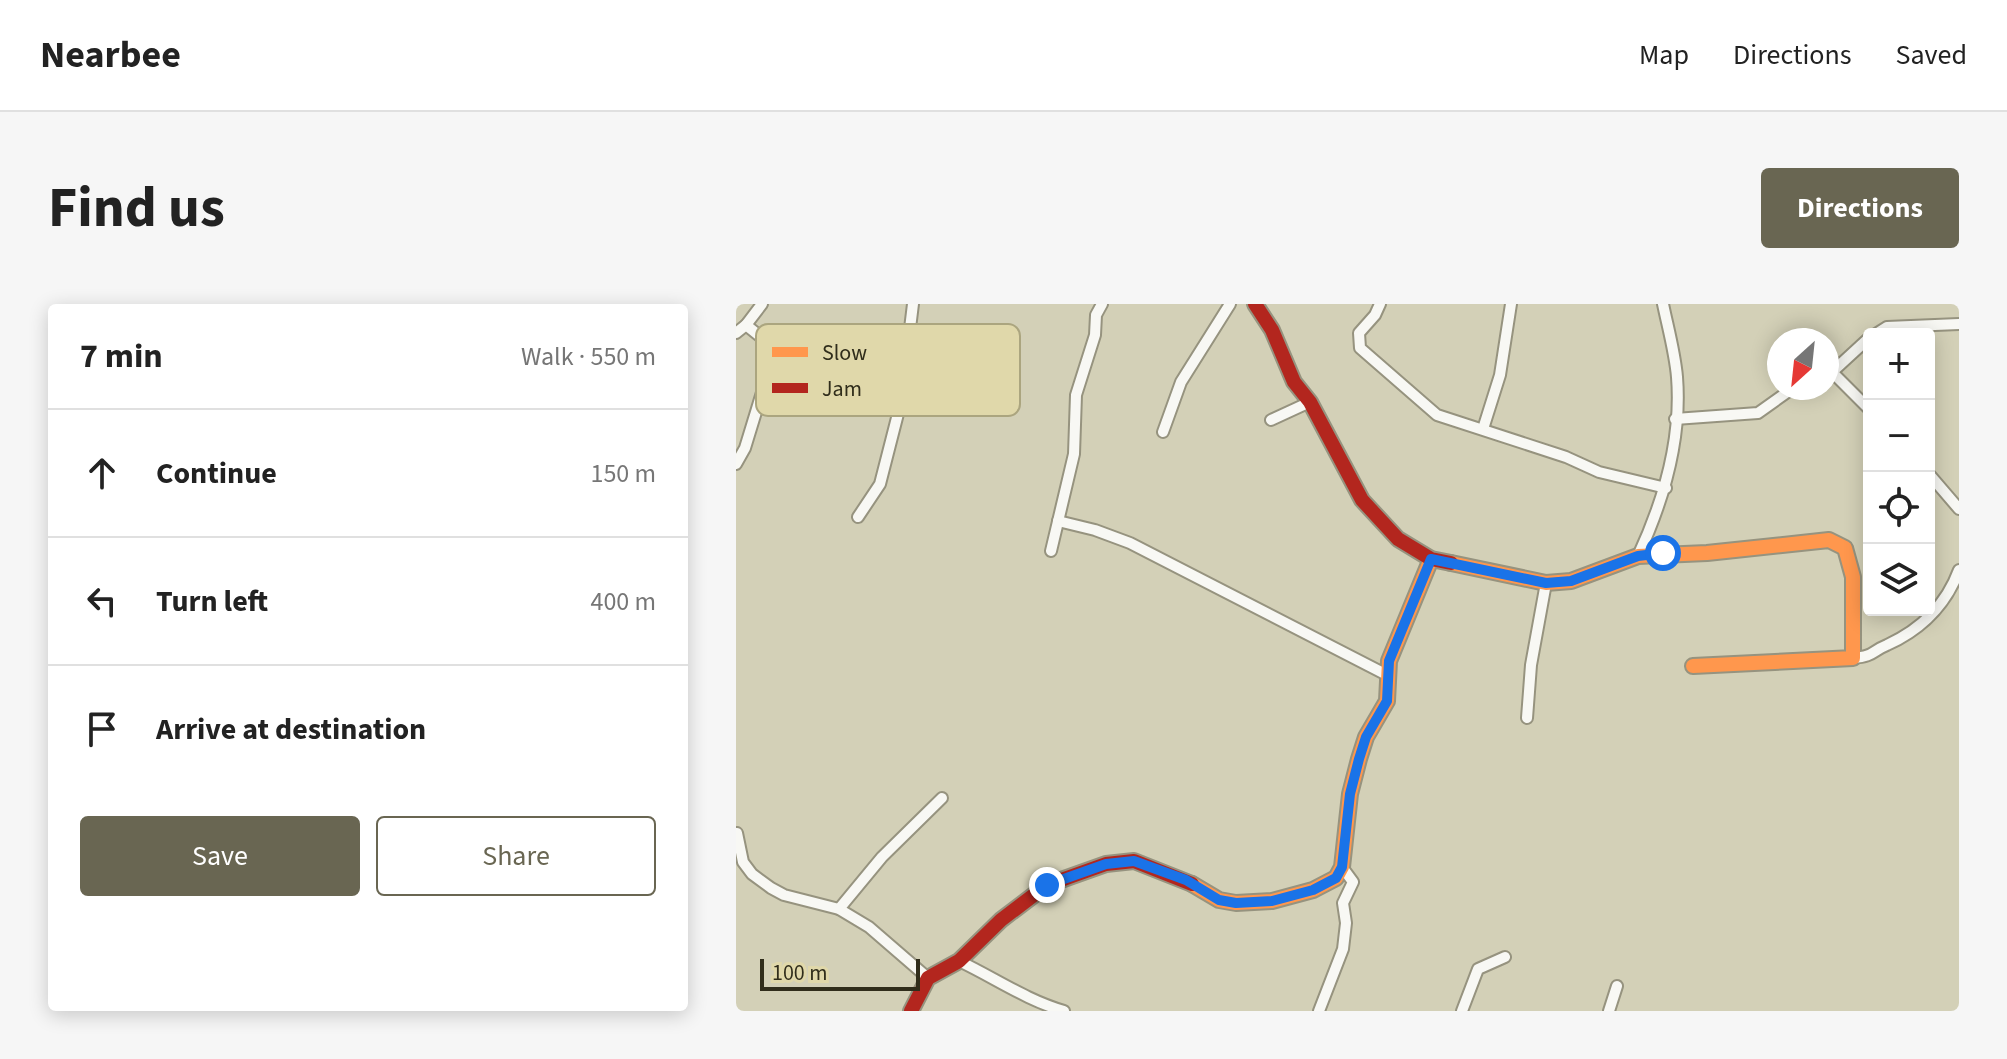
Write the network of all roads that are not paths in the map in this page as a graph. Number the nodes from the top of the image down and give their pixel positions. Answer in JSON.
{"nodes":[{"id":1,"x":762,"y":304,"type":"edge"},
{"id":2,"x":913,"y":304,"type":"edge"},
{"id":3,"x":1102,"y":304,"type":"edge"},
{"id":4,"x":1230,"y":304,"type":"edge"},
{"id":5,"x":1255,"y":304,"type":"edge"},
{"id":6,"x":1380,"y":304,"type":"edge"},
{"id":7,"x":1511,"y":304,"type":"edge"},
{"id":8,"x":1663,"y":304,"type":"edge"},
{"id":9,"x":911,"y":324,"type":"edge"},
{"id":10,"x":1959,"y":324,"type":"edge"},
{"id":11,"x":746,"y":325,"type":"junction"},
{"id":12,"x":1885,"y":328,"type":"edge"},
{"id":13,"x":736,"y":333,"type":"edge"},
{"id":14,"x":756,"y":333,"type":"edge"},
{"id":15,"x":1863,"y":343,"type":"edge"},
{"id":16,"x":1839,"y":364,"type":"edge"},
{"id":17,"x":1839,"y":382,"type":"edge"},
{"id":18,"x":1776,"y":400,"type":"edge"},
{"id":19,"x":1310,"y":402,"type":"junction"},
{"id":20,"x":1863,"y":404,"type":"edge"},
{"id":21,"x":756,"y":412,"type":"edge"},
{"id":22,"x":897,"y":416,"type":"edge"},
{"id":23,"x":1675,"y":419,"type":"junction"},
{"id":24,"x":1271,"y":420,"type":"dead end"},
{"id":25,"x":1483,"y":429,"type":"junction"},
{"id":26,"x":1163,"y":432,"type":"dead end"},
{"id":27,"x":736,"y":464,"type":"edge"},
{"id":28,"x":1935,"y":481,"type":"edge"},
{"id":29,"x":1666,"y":488,"type":"junction"},
{"id":30,"x":1959,"y":509,"type":"edge"},
{"id":31,"x":858,"y":517,"type":"dead end"},
{"id":32,"x":1058,"y":521,"type":"junction"},
{"id":33,"x":1051,"y":551,"type":"dead end"},
{"id":34,"x":1638,"y":556,"type":"junction"},
{"id":35,"x":1431,"y":559,"type":"junction"},
{"id":36,"x":1959,"y":570,"type":"edge"},
{"id":37,"x":1546,"y":583,"type":"junction"},
{"id":38,"x":1853,"y":658,"type":"junction"},
{"id":39,"x":1693,"y":666,"type":"dead end"},
{"id":40,"x":1389,"y":676,"type":"junction"},
{"id":41,"x":1527,"y":718,"type":"dead end"},
{"id":42,"x":942,"y":798,"type":"dead end"},
{"id":43,"x":737,"y":833,"type":"edge"},
{"id":44,"x":1339,"y":872,"type":"junction"},
{"id":45,"x":839,"y":909,"type":"junction"},
{"id":46,"x":1505,"y":957,"type":"dead end"},
{"id":47,"x":959,"y":961,"type":"junction"},
{"id":48,"x":928,"y":978,"type":"junction"},
{"id":49,"x":1617,"y":986,"type":"dead end"},
{"id":50,"x":911,"y":1011,"type":"edge"},
{"id":51,"x":1064,"y":1011,"type":"edge"},
{"id":52,"x":1319,"y":1011,"type":"edge"},
{"id":53,"x":1462,"y":1011,"type":"edge"},
{"id":54,"x":1609,"y":1011,"type":"edge"}],
"edges":[{"from":1,"to":11,"type":"street"},
{"from":2,"to":9,"type":"street"},
{"from":3,"to":32,"type":"street"},
{"from":4,"to":26,"type":"street"},
{"from":5,"to":19,"type":"street"},
{"from":6,"to":25,"type":"street"},
{"from":7,"to":25,"type":"street"},
{"from":8,"to":23,"type":"street"},
{"from":10,"to":12,"type":"street"},
{"from":11,"to":13,"type":"street"},
{"from":11,"to":14,"type":"street"},
{"from":15,"to":16,"type":"street"},
{"from":17,"to":20,"type":"street"},
{"from":18,"to":23,"type":"street"},
{"from":19,"to":24,"type":"street"},
{"from":19,"to":35,"type":"street"},
{"from":21,"to":27,"type":"street"},
{"from":22,"to":31,"type":"street"},
{"from":23,"to":29,"type":"street"},
{"from":25,"to":29,"type":"street"},
{"from":28,"to":30,"type":"street"},
{"from":29,"to":34,"type":"street"},
{"from":32,"to":33,"type":"street"},
{"from":32,"to":40,"type":"street"},
{"from":34,"to":37,"type":"street"},
{"from":34,"to":38,"type":"street"},
{"from":35,"to":37,"type":"street"},
{"from":35,"to":40,"type":"street"},
{"from":36,"to":38,"type":"street"},
{"from":37,"to":41,"type":"street"},
{"from":38,"to":39,"type":"street"},
{"from":40,"to":44,"type":"street"},
{"from":42,"to":45,"type":"street"},
{"from":43,"to":45,"type":"street"},
{"from":44,"to":47,"type":"street"},
{"from":44,"to":52,"type":"street"},
{"from":45,"to":48,"type":"street"},
{"from":46,"to":53,"type":"street"},
{"from":47,"to":48,"type":"street"},
{"from":47,"to":51,"type":"street"},
{"from":48,"to":50,"type":"street"},
{"from":49,"to":54,"type":"street"}]}
